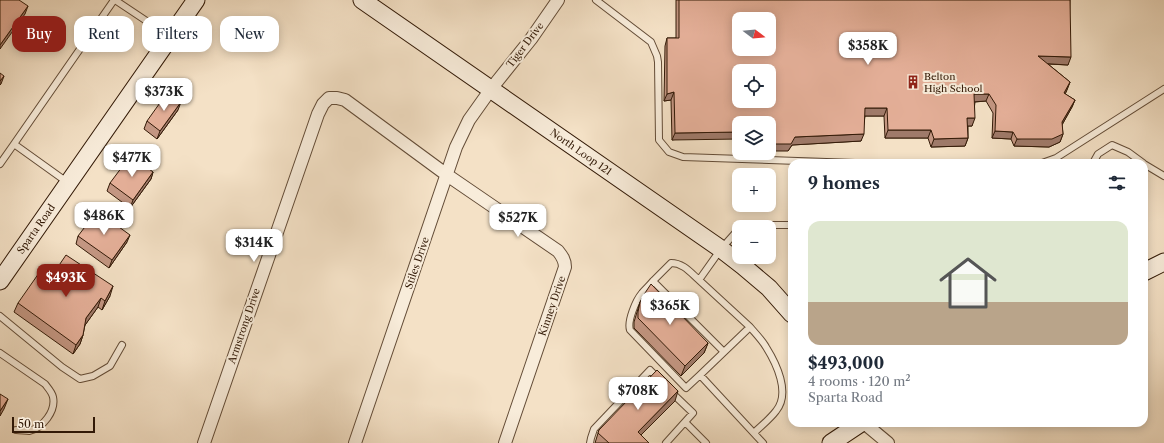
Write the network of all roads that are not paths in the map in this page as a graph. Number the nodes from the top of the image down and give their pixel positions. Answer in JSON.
{"nodes":[{"id":1,"x":115,"y":0,"type":"edge"},
{"id":2,"x":196,"y":0,"type":"edge"},
{"id":3,"x":208,"y":0,"type":"edge"},
{"id":4,"x":362,"y":0,"type":"edge"},
{"id":5,"x":558,"y":0,"type":"edge"},
{"id":6,"x":597,"y":1,"type":"edge"},
{"id":7,"x":185,"y":16,"type":"edge"},
{"id":8,"x":187,"y":16,"type":"edge"},
{"id":9,"x":142,"y":19,"type":"edge"},
{"id":10,"x":160,"y":52,"type":"edge"},
{"id":11,"x":491,"y":89,"type":"junction"},
{"id":12,"x":1164,"y":89,"type":"edge"},
{"id":13,"x":329,"y":98,"type":"joint"},
{"id":14,"x":14,"y":144,"type":"junction"},
{"id":15,"x":1053,"y":159,"type":"edge"},
{"id":16,"x":1095,"y":159,"type":"edge"},
{"id":17,"x":1138,"y":159,"type":"edge"},
{"id":18,"x":788,"y":161,"type":"edge"},
{"id":19,"x":0,"y":164,"type":"edge"},
{"id":20,"x":1148,"y":166,"type":"edge"},
{"id":21,"x":447,"y":175,"type":"junction"},
{"id":22,"x":1164,"y":176,"type":"edge"},
{"id":23,"x":69,"y":183,"type":"junction"},
{"id":24,"x":776,"y":225,"type":"edge"},
{"id":25,"x":788,"y":225,"type":"edge"},
{"id":26,"x":732,"y":237,"type":"edge"},
{"id":27,"x":721,"y":249,"type":"junction"},
{"id":28,"x":1164,"y":262,"type":"edge"},
{"id":29,"x":1148,"y":270,"type":"edge"},
{"id":30,"x":699,"y":280,"type":"junction"},
{"id":31,"x":0,"y":281,"type":"edge"},
{"id":32,"x":654,"y":281,"type":"junction"},
{"id":33,"x":788,"y":309,"type":"edge"},
{"id":34,"x":0,"y":316,"type":"edge"},
{"id":35,"x":750,"y":327,"type":"junction"},
{"id":36,"x":122,"y":345,"type":"dead end"},
{"id":37,"x":724,"y":352,"type":"junction"},
{"id":38,"x":0,"y":353,"type":"edge"},
{"id":39,"x":700,"y":375,"type":"junction"},
{"id":40,"x":685,"y":422,"type":"junction"},
{"id":41,"x":857,"y":427,"type":"edge"},
{"id":42,"x":868,"y":427,"type":"edge"},
{"id":43,"x":16,"y":430,"type":"dead end"},
{"id":44,"x":754,"y":433,"type":"junction"},
{"id":45,"x":204,"y":443,"type":"edge"},
{"id":46,"x":355,"y":443,"type":"edge"},
{"id":47,"x":506,"y":443,"type":"edge"},
{"id":48,"x":590,"y":443,"type":"edge"},
{"id":49,"x":666,"y":443,"type":"edge"},
{"id":50,"x":706,"y":443,"type":"edge"},
{"id":51,"x":763,"y":443,"type":"edge"},
{"id":52,"x":831,"y":443,"type":"edge"},
{"id":53,"x":888,"y":443,"type":"edge"}],
"edges":[{"from":1,"to":9,"type":"lane"},
{"from":1,"to":14,"type":"lane"},
{"from":2,"to":7,"type":"main road","name":"Sparta Road"},
{"from":3,"to":8,"type":"main road"},
{"from":4,"to":11,"type":"main road","name":"North Loop 121"},
{"from":5,"to":11,"type":"street","name":"Tiger Drive"},
{"from":6,"to":18,"type":"lane"},
{"from":10,"to":23,"type":"main road","name":"Sparta Road"},
{"from":11,"to":21,"type":"street","name":"Stiles Drive"},
{"from":11,"to":27,"type":"main road","name":"North Loop 121"},
{"from":12,"to":15,"type":"lane"},
{"from":13,"to":21,"type":"street","name":"Kinney Drive"},
{"from":13,"to":45,"type":"street","name":"Armstrong Drive"},
{"from":14,"to":19,"type":"lane"},
{"from":14,"to":23,"type":"lane"},
{"from":16,"to":17,"type":"lane"},
{"from":20,"to":22,"type":"lane"},
{"from":21,"to":46,"type":"street","name":"Stiles Drive"},
{"from":21,"to":47,"type":"street","name":"Kinney Drive"},
{"from":23,"to":31,"type":"main road","name":"Sparta Road"},
{"from":24,"to":25,"type":"lane"},
{"from":26,"to":27,"type":"lane"},
{"from":27,"to":30,"type":"lane"},
{"from":27,"to":33,"type":"main road","name":"North Loop 121"},
{"from":28,"to":29,"type":"main road"},
{"from":30,"to":32,"type":"lane"},
{"from":30,"to":35,"type":"lane"},
{"from":32,"to":37,"type":"lane"},
{"from":32,"to":39,"type":"lane"},
{"from":34,"to":36,"type":"lane"},
{"from":35,"to":37,"type":"lane"},
{"from":35,"to":44,"type":"lane"},
{"from":37,"to":39,"type":"lane"},
{"from":38,"to":43,"type":"lane"},
{"from":39,"to":44,"type":"lane"},
{"from":40,"to":48,"type":"lane"},
{"from":40,"to":49,"type":"lane"},
{"from":40,"to":50,"type":"lane"},
{"from":41,"to":52,"type":"main road"},
{"from":42,"to":53,"type":"street"},
{"from":44,"to":51,"type":"lane"}]}
